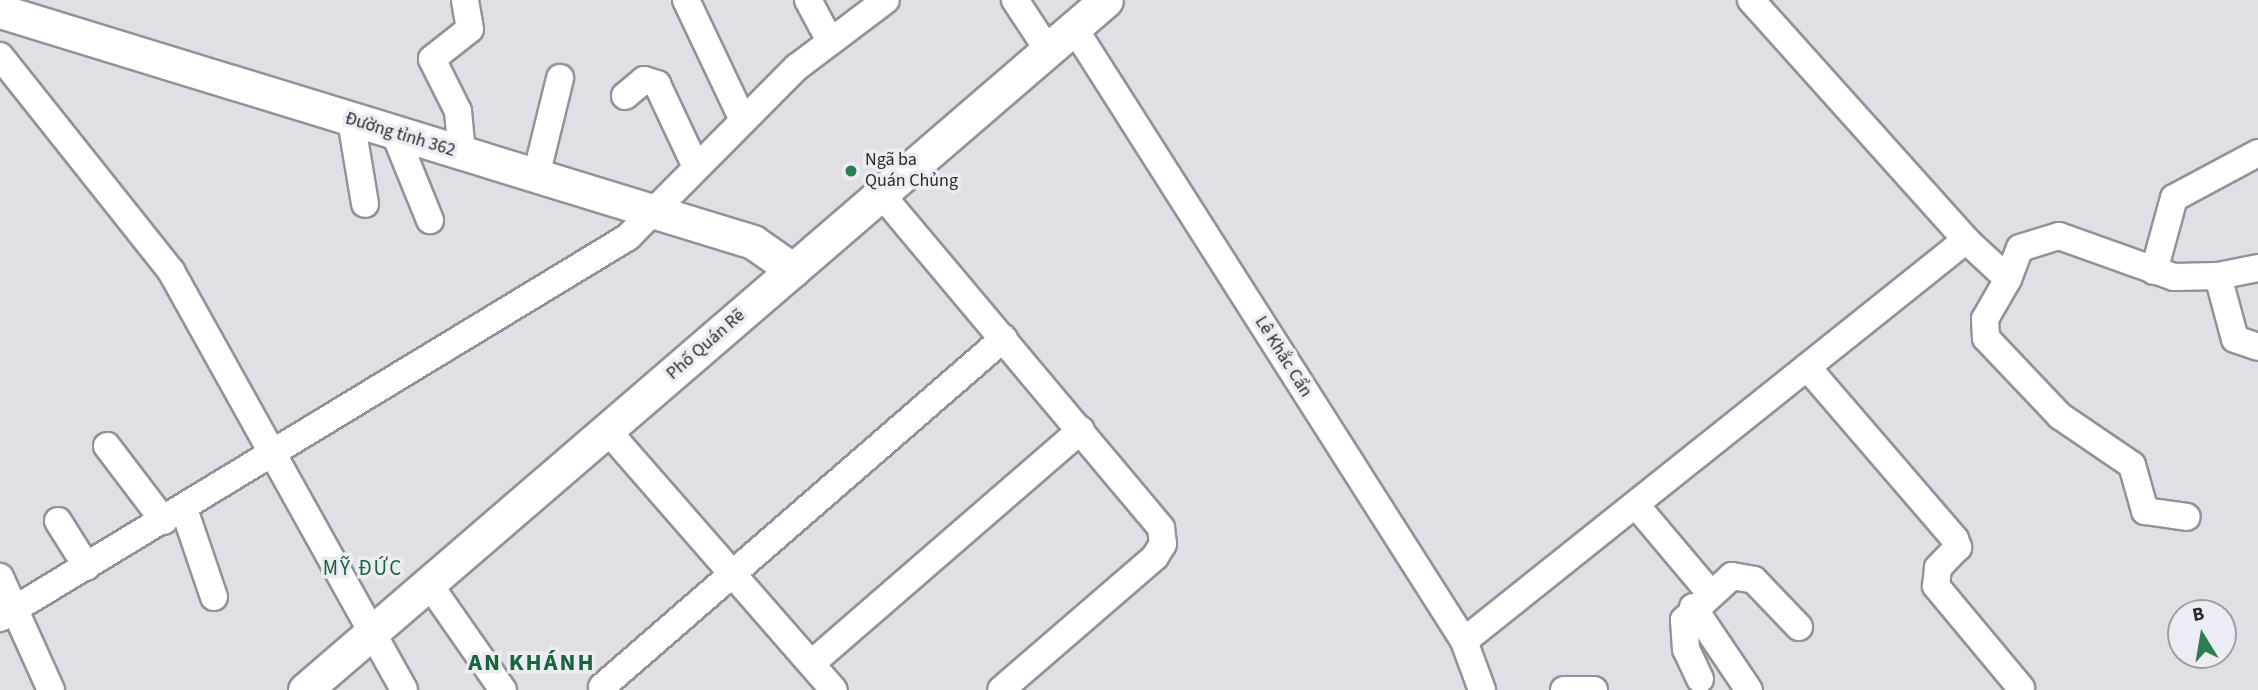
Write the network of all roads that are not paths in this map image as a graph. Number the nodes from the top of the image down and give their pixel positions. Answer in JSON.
{"nodes":[{"id":1,"x":465,"y":0,"type":"edge"},
{"id":2,"x":686,"y":0,"type":"edge"},
{"id":3,"x":808,"y":0,"type":"edge"},
{"id":4,"x":886,"y":0,"type":"edge"},
{"id":5,"x":1015,"y":0,"type":"edge"},
{"id":6,"x":1106,"y":0,"type":"edge"},
{"id":7,"x":1751,"y":0,"type":"edge"},
{"id":8,"x":0,"y":11,"type":"edge"},
{"id":9,"x":37,"y":11,"type":"edge"},
{"id":10,"x":1074,"y":28,"type":"junction"},
{"id":11,"x":830,"y":41,"type":"junction"},
{"id":12,"x":1048,"y":50,"type":"junction"},
{"id":13,"x":0,"y":55,"type":"edge"},
{"id":14,"x":560,"y":78,"type":"dead end"},
{"id":15,"x":625,"y":96,"type":"dead end"},
{"id":16,"x":743,"y":118,"type":"junction"},
{"id":17,"x":351,"y":120,"type":"junction"},
{"id":18,"x":395,"y":134,"type":"junction"},
{"id":19,"x":2258,"y":153,"type":"edge"},
{"id":20,"x":462,"y":154,"type":"junction"},
{"id":21,"x":696,"y":167,"type":"junction"},
{"id":22,"x":536,"y":176,"type":"junction"},
{"id":23,"x":881,"y":194,"type":"junction"},
{"id":24,"x":365,"y":204,"type":"dead end"},
{"id":25,"x":654,"y":211,"type":"junction"},
{"id":26,"x":430,"y":219,"type":"dead end"},
{"id":27,"x":1966,"y":240,"type":"junction"},
{"id":28,"x":2258,"y":268,"type":"edge"},
{"id":29,"x":793,"y":270,"type":"junction"},
{"id":30,"x":2154,"y":271,"type":"junction"},
{"id":31,"x":2218,"y":276,"type":"junction"},
{"id":32,"x":2008,"y":279,"type":"junction"},
{"id":33,"x":1004,"y":338,"type":"junction"},
{"id":34,"x":2258,"y":346,"type":"edge"},
{"id":35,"x":1807,"y":366,"type":"junction"},
{"id":36,"x":607,"y":430,"type":"junction"},
{"id":37,"x":1081,"y":430,"type":"junction"},
{"id":38,"x":107,"y":446,"type":"dead end"},
{"id":39,"x":270,"y":457,"type":"junction"},
{"id":40,"x":1636,"y":505,"type":"junction"},
{"id":41,"x":174,"y":515,"type":"junction"},
{"id":42,"x":2187,"y":517,"type":"dead end"},
{"id":43,"x":58,"y":521,"type":"dead end"},
{"id":44,"x":87,"y":567,"type":"junction"},
{"id":45,"x":732,"y":573,"type":"junction"},
{"id":46,"x":0,"y":577,"type":"edge"},
{"id":47,"x":429,"y":584,"type":"junction"},
{"id":48,"x":215,"y":597,"type":"dead end"},
{"id":49,"x":1701,"y":600,"type":"junction"},
{"id":50,"x":8,"y":614,"type":"edge"},
{"id":51,"x":1799,"y":627,"type":"dead end"},
{"id":52,"x":370,"y":633,"type":"junction"},
{"id":53,"x":1464,"y":641,"type":"junction"},
{"id":54,"x":812,"y":663,"type":"junction"},
{"id":55,"x":1700,"y":679,"type":"dead end"},
{"id":56,"x":603,"y":687,"type":"dead end"},
{"id":57,"x":2021,"y":688,"type":"dead end"},
{"id":58,"x":51,"y":690,"type":"edge"},
{"id":59,"x":305,"y":690,"type":"edge"},
{"id":60,"x":404,"y":690,"type":"edge"},
{"id":61,"x":503,"y":690,"type":"edge"},
{"id":62,"x":834,"y":690,"type":"edge"},
{"id":63,"x":1001,"y":690,"type":"edge"},
{"id":64,"x":1482,"y":690,"type":"edge"},
{"id":65,"x":1564,"y":690,"type":"edge"},
{"id":66,"x":1594,"y":690,"type":"edge"},
{"id":67,"x":1749,"y":690,"type":"edge"}],
"edges":[{"from":1,"to":20,"type":"street"},
{"from":2,"to":16,"type":"street"},
{"from":3,"to":11,"type":"street"},
{"from":4,"to":11,"type":"street"},
{"from":5,"to":12,"type":"street"},
{"from":6,"to":10,"type":"main road","name":"Phố Quán Rẽ"},
{"from":7,"to":27,"type":"street"},
{"from":8,"to":9,"type":"main road","name":"Đường tỉnh 362"},
{"from":9,"to":17,"type":"main road","name":"Đường tỉnh 362"},
{"from":10,"to":12,"type":"main road","name":"Phố Quán Rẽ"},
{"from":10,"to":53,"type":"street","name":"Lê Khắc Cẩn"},
{"from":11,"to":16,"type":"street"},
{"from":12,"to":23,"type":"main road","name":"Phố Quán Rẽ"},
{"from":13,"to":39,"type":"street"},
{"from":14,"to":22,"type":"street"},
{"from":15,"to":21,"type":"street"},
{"from":16,"to":21,"type":"street"},
{"from":17,"to":18,"type":"main road","name":"Đường tỉnh 362"},
{"from":17,"to":24,"type":"street"},
{"from":18,"to":20,"type":"main road","name":"Đường tỉnh 362"},
{"from":18,"to":26,"type":"street"},
{"from":19,"to":30,"type":"street"},
{"from":20,"to":22,"type":"main road","name":"Đường tỉnh 362"},
{"from":21,"to":25,"type":"street"},
{"from":22,"to":25,"type":"main road","name":"Đường tỉnh 362"},
{"from":23,"to":29,"type":"main road","name":"Phố Quán Rẽ"},
{"from":23,"to":33,"type":"street"},
{"from":25,"to":29,"type":"main road","name":"Đường tỉnh 362"},
{"from":25,"to":39,"type":"street"},
{"from":27,"to":32,"type":"street"},
{"from":27,"to":35,"type":"street"},
{"from":28,"to":31,"type":"street"},
{"from":29,"to":36,"type":"main road","name":"Phố Quán Rẽ"},
{"from":30,"to":31,"type":"street"},
{"from":30,"to":32,"type":"street"},
{"from":31,"to":34,"type":"street"},
{"from":32,"to":42,"type":"street"},
{"from":33,"to":37,"type":"street"},
{"from":33,"to":45,"type":"street"},
{"from":35,"to":40,"type":"street"},
{"from":35,"to":57,"type":"street"},
{"from":36,"to":45,"type":"street"},
{"from":36,"to":47,"type":"main road","name":"Phố Quán Rẽ"},
{"from":37,"to":54,"type":"street"},
{"from":37,"to":63,"type":"street"},
{"from":38,"to":41,"type":"street"},
{"from":39,"to":41,"type":"street"},
{"from":39,"to":52,"type":"street"},
{"from":40,"to":49,"type":"street"},
{"from":40,"to":53,"type":"street"},
{"from":41,"to":44,"type":"street"},
{"from":41,"to":48,"type":"street"},
{"from":43,"to":44,"type":"street"},
{"from":44,"to":50,"type":"street"},
{"from":45,"to":54,"type":"street"},
{"from":45,"to":56,"type":"street"},
{"from":46,"to":50,"type":"street"},
{"from":47,"to":52,"type":"main road","name":"Phố Quán Rẽ"},
{"from":47,"to":61,"type":"street"},
{"from":49,"to":51,"type":"street"},
{"from":49,"to":55,"type":"street"},
{"from":49,"to":67,"type":"street"},
{"from":50,"to":58,"type":"street"},
{"from":52,"to":59,"type":"main road","name":"Phố Quán Rẽ"},
{"from":52,"to":60,"type":"street"},
{"from":53,"to":64,"type":"street","name":"Lê Khắc Cẩn"},
{"from":54,"to":62,"type":"street"},
{"from":65,"to":66,"type":"street"}]}
